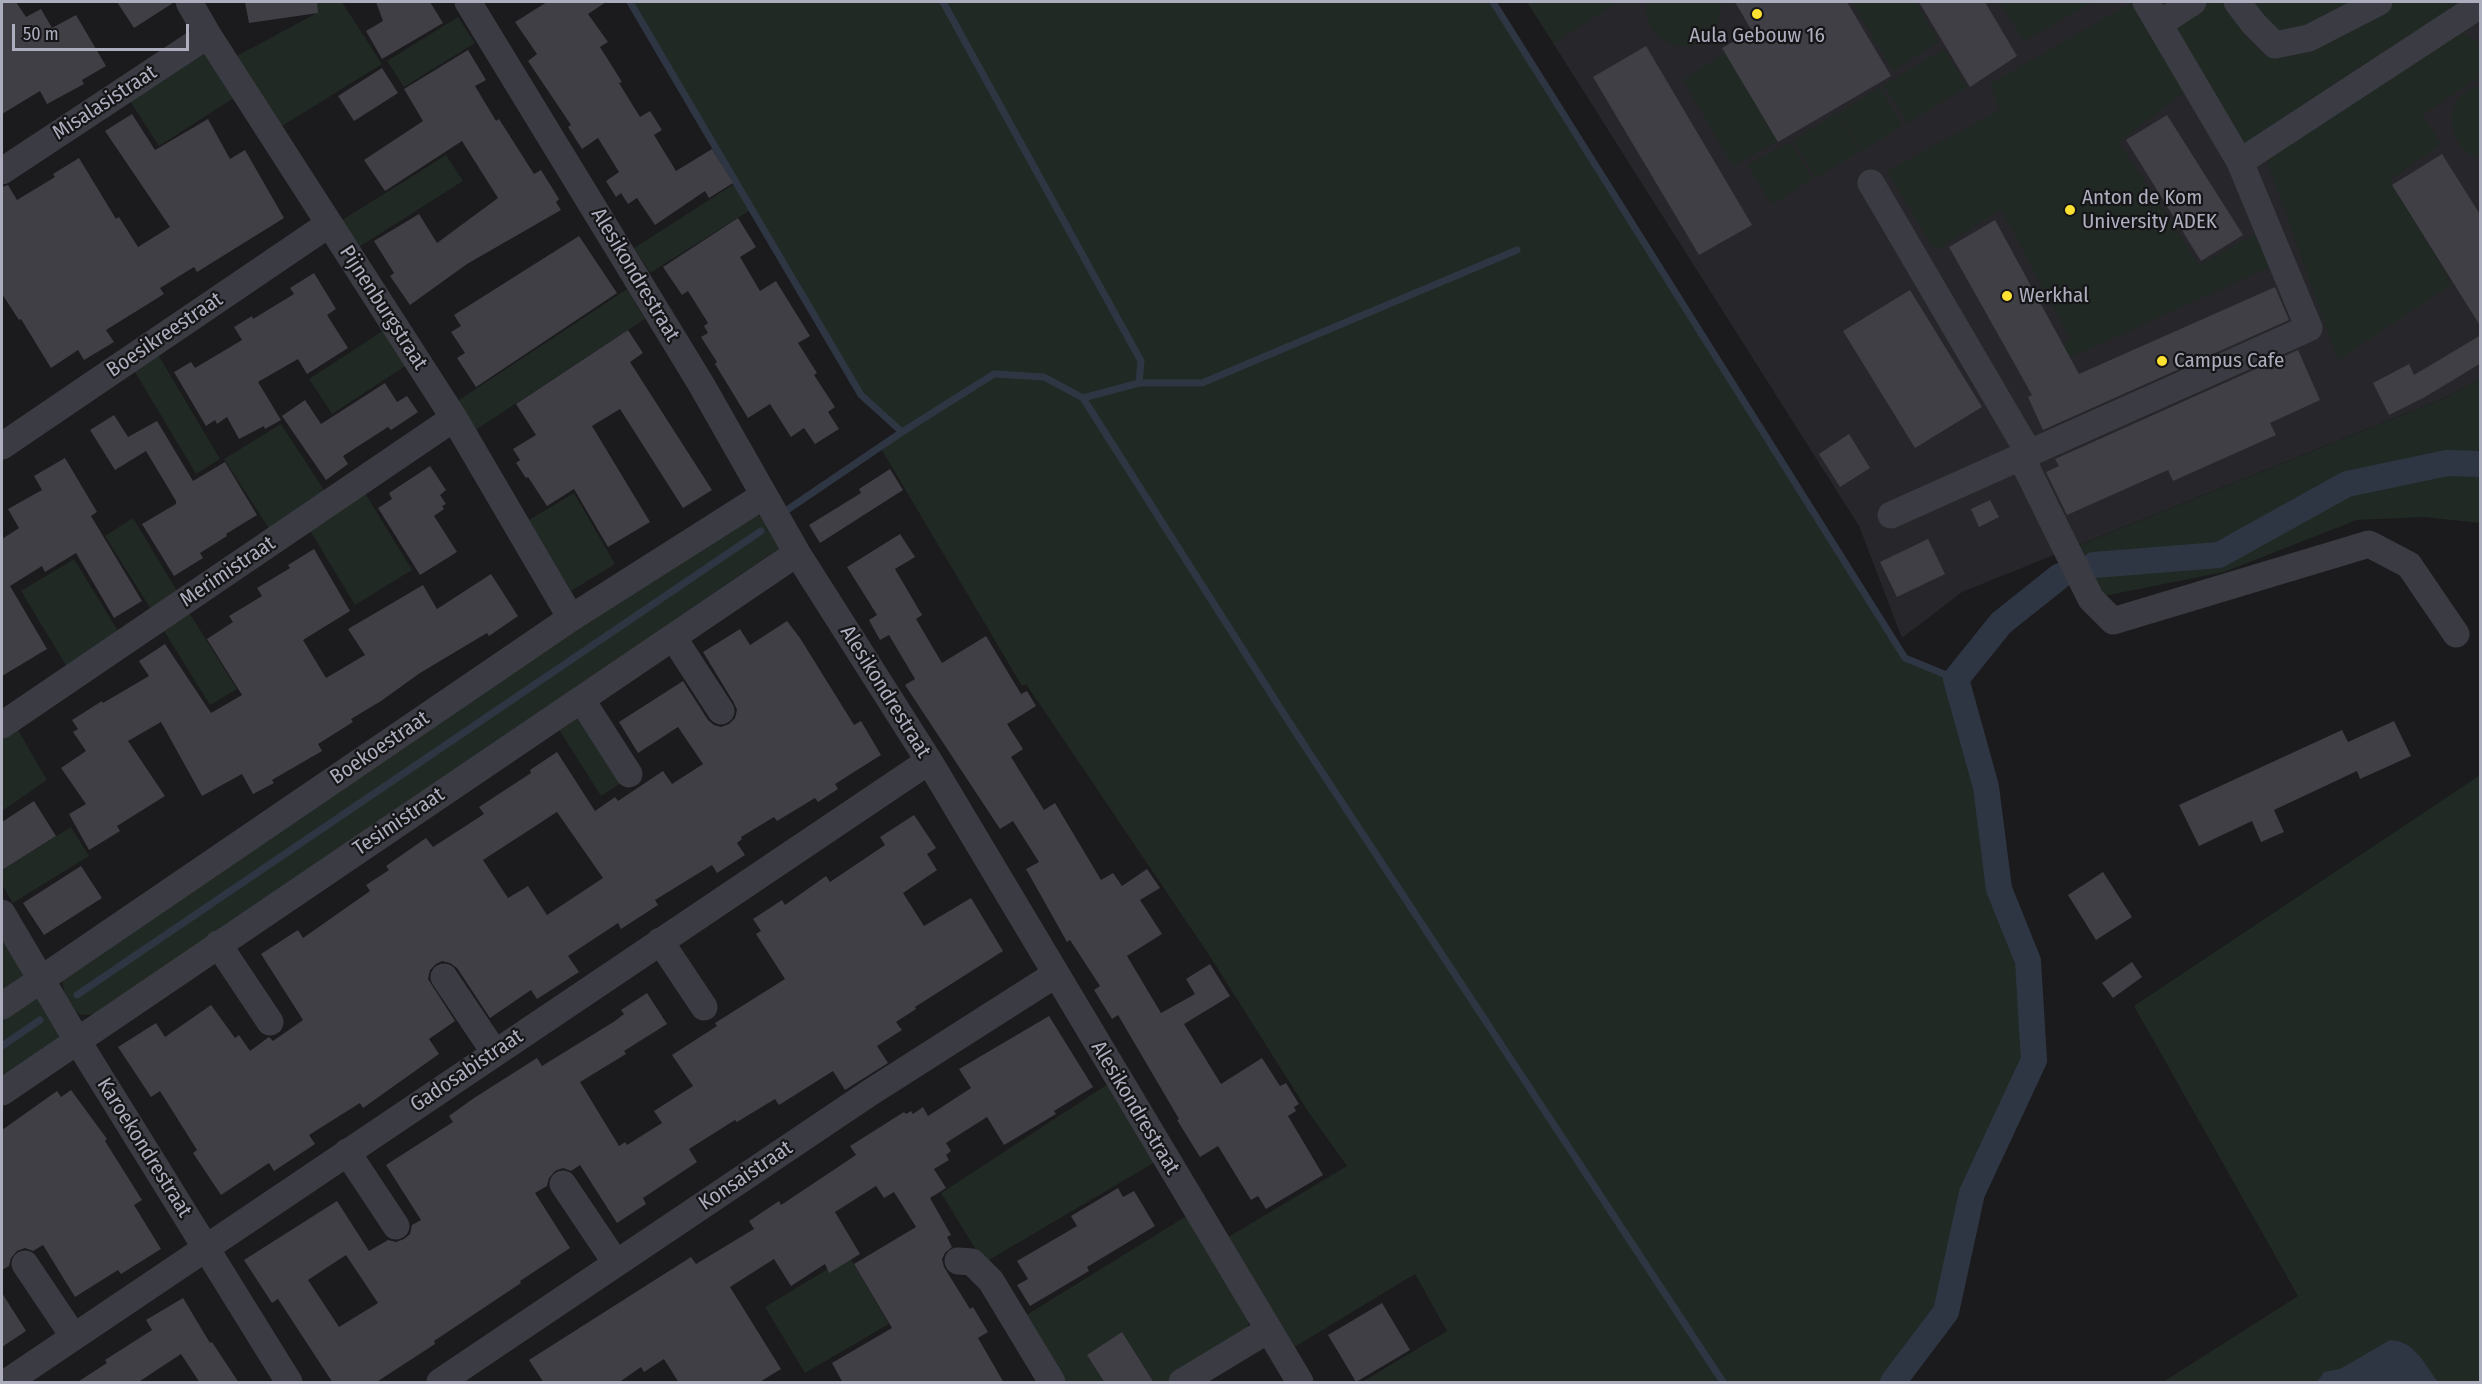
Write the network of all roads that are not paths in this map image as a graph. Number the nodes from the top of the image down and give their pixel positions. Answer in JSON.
{"nodes":[{"id":1,"x":189,"y":2,"type":"edge"},
{"id":2,"x":468,"y":2,"type":"edge"},
{"id":3,"x":2193,"y":2,"type":"edge"},
{"id":4,"x":2237,"y":2,"type":"edge"},
{"id":5,"x":2379,"y":2,"type":"edge"},
{"id":6,"x":2481,"y":5,"type":"edge"},
{"id":7,"x":2152,"y":13,"type":"edge"},
{"id":8,"x":208,"y":35,"type":"junction"},
{"id":9,"x":2240,"y":162,"type":"junction"},
{"id":10,"x":2,"y":171,"type":"edge"},
{"id":11,"x":1871,"y":183,"type":"dead end"},
{"id":12,"x":329,"y":224,"type":"junction"},
{"id":13,"x":454,"y":418,"type":"junction"},
{"id":14,"x":2,"y":446,"type":"edge"},
{"id":15,"x":2025,"y":455,"type":"junction"},
{"id":16,"x":763,"y":496,"type":"junction"},
{"id":17,"x":1891,"y":515,"type":"dead end"},
{"id":18,"x":797,"y":553,"type":"junction"},
{"id":19,"x":571,"y":618,"type":"junction"},
{"id":20,"x":2456,"y":634,"type":"dead end"},
{"id":21,"x":673,"y":637,"type":"junction"},
{"id":22,"x":581,"y":699,"type":"junction"},
{"id":23,"x":721,"y":711,"type":"dead end"},
{"id":24,"x":2,"y":725,"type":"edge"},
{"id":25,"x":928,"y":761,"type":"junction"},
{"id":26,"x":629,"y":774,"type":"dead end"},
{"id":27,"x":2,"y":913,"type":"edge"},
{"id":28,"x":660,"y":941,"type":"junction"},
{"id":29,"x":218,"y":944,"type":"junction"},
{"id":30,"x":1056,"y":974,"type":"junction"},
{"id":31,"x":444,"y":977,"type":"dead end"},
{"id":32,"x":42,"y":979,"type":"junction"},
{"id":33,"x":2,"y":1006,"type":"edge"},
{"id":34,"x":705,"y":1007,"type":"dead end"},
{"id":35,"x":270,"y":1022,"type":"dead end"},
{"id":36,"x":77,"y":1040,"type":"junction"},
{"id":37,"x":495,"y":1053,"type":"junction"},
{"id":38,"x":2,"y":1092,"type":"edge"},
{"id":39,"x":347,"y":1152,"type":"junction"},
{"id":40,"x":563,"y":1184,"type":"dead end"},
{"id":41,"x":396,"y":1226,"type":"dead end"},
{"id":42,"x":206,"y":1248,"type":"junction"},
{"id":43,"x":958,"y":1261,"type":"dead end"},
{"id":44,"x":616,"y":1263,"type":"junction"},
{"id":45,"x":25,"y":1264,"type":"dead end"},
{"id":46,"x":1268,"y":1330,"type":"junction"},
{"id":47,"x":74,"y":1337,"type":"junction"},
{"id":48,"x":7,"y":1383,"type":"edge"},
{"id":49,"x":288,"y":1383,"type":"edge"},
{"id":50,"x":440,"y":1383,"type":"edge"},
{"id":51,"x":1052,"y":1383,"type":"edge"},
{"id":52,"x":1182,"y":1383,"type":"edge"},
{"id":53,"x":1300,"y":1383,"type":"edge"}],
"edges":[{"from":1,"to":8,"type":"street","name":"Pijnenburgstraat"},
{"from":2,"to":16,"type":"street","name":"Alesikondrestraat"},
{"from":3,"to":7,"type":"street"},
{"from":4,"to":5,"type":"street"},
{"from":6,"to":9,"type":"street"},
{"from":7,"to":9,"type":"street"},
{"from":8,"to":10,"type":"street","name":"Misalasistraat"},
{"from":8,"to":12,"type":"street","name":"Pijnenburgstraat"},
{"from":9,"to":15,"type":"street"},
{"from":11,"to":15,"type":"street"},
{"from":12,"to":13,"type":"street","name":"Pijnenburgstraat"},
{"from":12,"to":14,"type":"street","name":"Boesikreestraat"},
{"from":13,"to":19,"type":"street","name":"Pijnenburgstraat"},
{"from":13,"to":24,"type":"street","name":"Merimistraat"},
{"from":15,"to":17,"type":"street"},
{"from":15,"to":20,"type":"street"},
{"from":16,"to":18,"type":"street","name":"Alesikondrestraat"},
{"from":16,"to":19,"type":"street","name":"Boekoestraat"},
{"from":18,"to":21,"type":"street","name":"Tesimistraat"},
{"from":18,"to":25,"type":"street","name":"Alesikondrestraat"},
{"from":19,"to":32,"type":"street","name":"Boekoestraat"},
{"from":21,"to":22,"type":"street","name":"Tesimistraat"},
{"from":21,"to":23,"type":"street"},
{"from":22,"to":26,"type":"street"},
{"from":22,"to":29,"type":"street","name":"Tesimistraat"},
{"from":25,"to":28,"type":"street","name":"Gadosabistraat"},
{"from":25,"to":30,"type":"street","name":"Alesikondrestraat"},
{"from":27,"to":32,"type":"street","name":"Karoekondrestraat"},
{"from":28,"to":34,"type":"street"},
{"from":28,"to":37,"type":"street","name":"Gadosabistraat"},
{"from":29,"to":35,"type":"street"},
{"from":29,"to":36,"type":"street","name":"Tesimistraat"},
{"from":30,"to":44,"type":"street","name":"Konsaistraat"},
{"from":30,"to":46,"type":"street","name":"Alesikondrestraat"},
{"from":31,"to":37,"type":"street"},
{"from":32,"to":33,"type":"street","name":"Boekoestraat"},
{"from":32,"to":36,"type":"street","name":"Karoekondrestraat"},
{"from":36,"to":38,"type":"street","name":"Tesimistraat"},
{"from":36,"to":42,"type":"street","name":"Karoekondrestraat"},
{"from":37,"to":39,"type":"street","name":"Gadosabistraat"},
{"from":39,"to":41,"type":"street"},
{"from":39,"to":42,"type":"street","name":"Gadosabistraat"},
{"from":40,"to":44,"type":"street"},
{"from":42,"to":47,"type":"street","name":"Gadosabistraat"},
{"from":42,"to":49,"type":"street","name":"Karoekondrestraat"},
{"from":43,"to":51,"type":"street"},
{"from":44,"to":50,"type":"street","name":"Konsaistraat"},
{"from":45,"to":47,"type":"street"},
{"from":46,"to":52,"type":"street"},
{"from":46,"to":53,"type":"street","name":"Alesikondrestraat"},
{"from":47,"to":48,"type":"street","name":"Gadosabistraat"}]}
